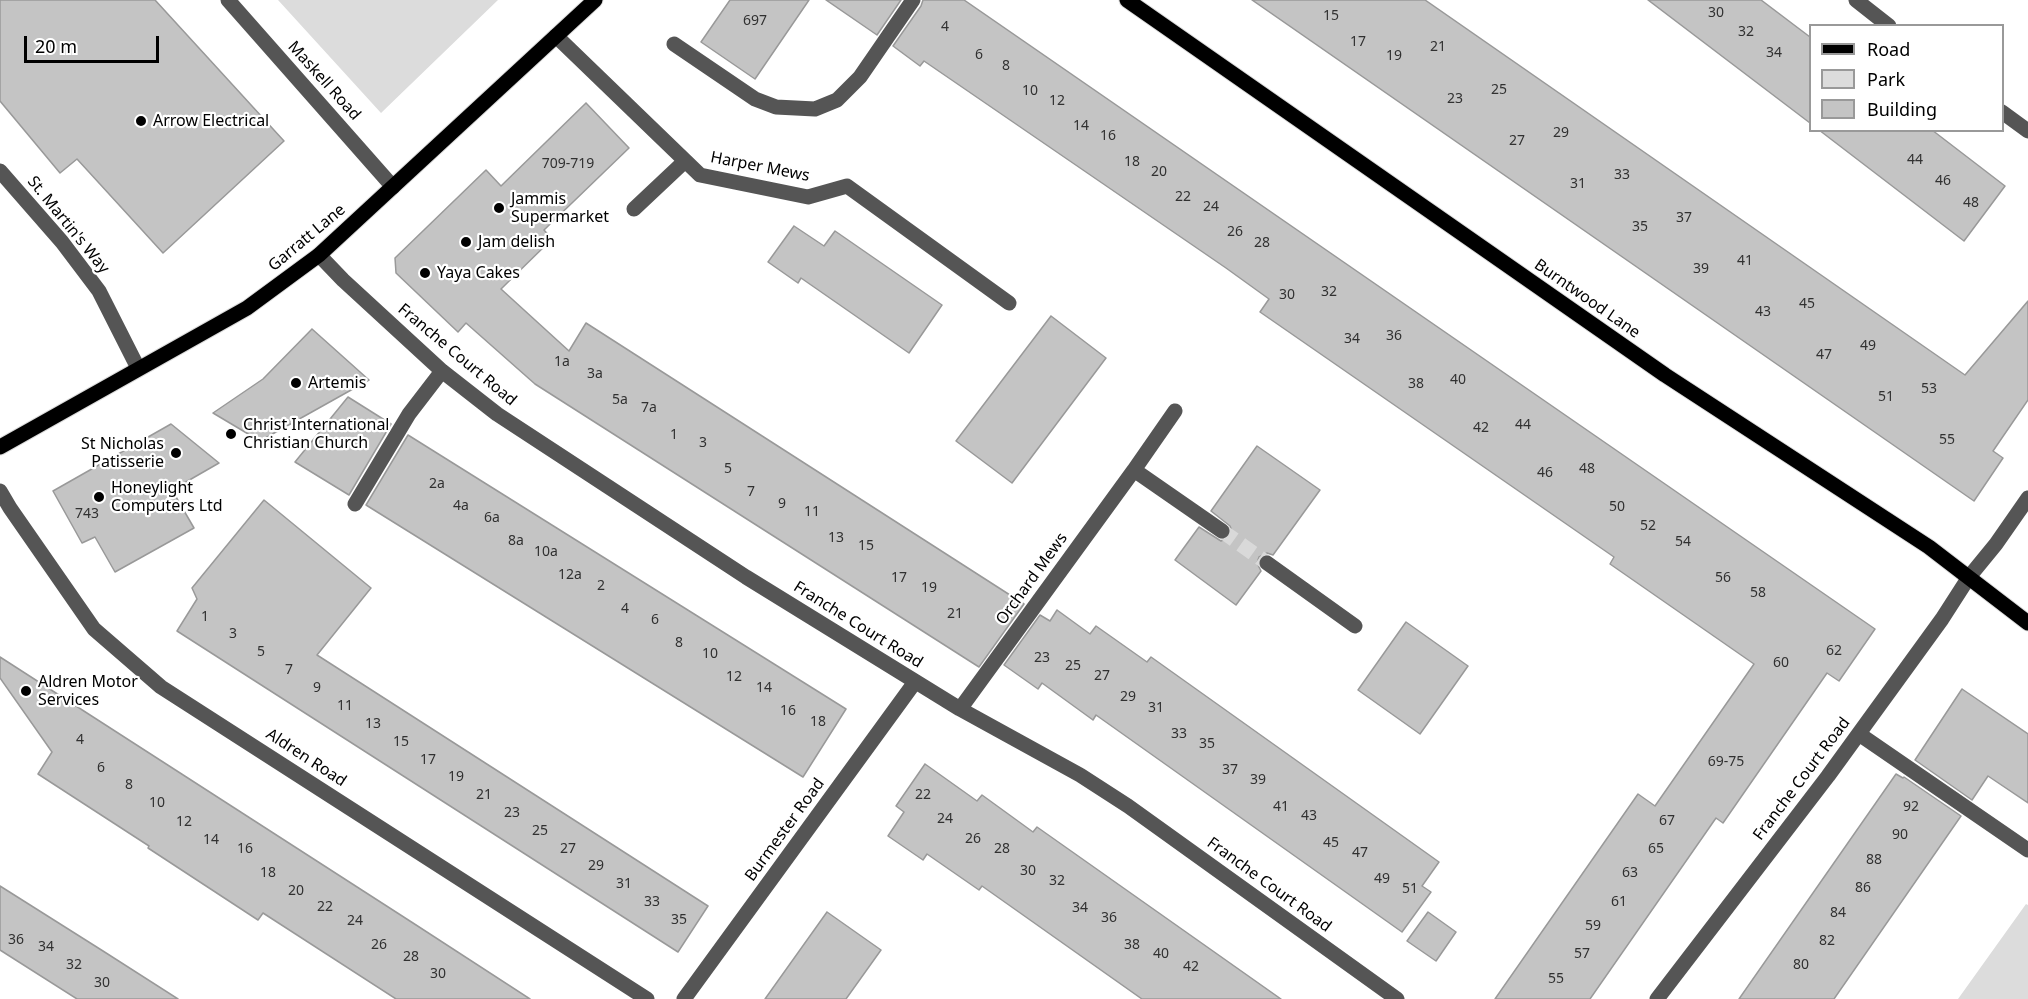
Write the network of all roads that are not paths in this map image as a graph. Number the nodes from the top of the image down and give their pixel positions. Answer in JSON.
{"nodes":[{"id":1,"x":228,"y":0,"type":"edge"},
{"id":2,"x":596,"y":0,"type":"edge"},
{"id":3,"x":913,"y":0,"type":"edge"},
{"id":4,"x":1127,"y":0,"type":"edge"},
{"id":5,"x":1856,"y":0,"type":"edge"},
{"id":6,"x":1886,"y":24,"type":"edge"},
{"id":7,"x":556,"y":36,"type":"junction"},
{"id":8,"x":674,"y":45,"type":"dead end"},
{"id":9,"x":2004,"y":113,"type":"edge"},
{"id":10,"x":2028,"y":131,"type":"edge"},
{"id":11,"x":685,"y":160,"type":"junction"},
{"id":12,"x":0,"y":171,"type":"edge"},
{"id":13,"x":393,"y":187,"type":"junction"},
{"id":14,"x":634,"y":209,"type":"dead end"},
{"id":15,"x":319,"y":255,"type":"junction"},
{"id":16,"x":1009,"y":303,"type":"dead end"},
{"id":17,"x":138,"y":368,"type":"junction"},
{"id":18,"x":442,"y":371,"type":"junction"},
{"id":19,"x":1174,"y":411,"type":"dead end"},
{"id":20,"x":0,"y":447,"type":"edge"},
{"id":21,"x":1134,"y":470,"type":"junction"},
{"id":22,"x":0,"y":491,"type":"edge"},
{"id":23,"x":2028,"y":498,"type":"edge"},
{"id":24,"x":355,"y":504,"type":"dead end"},
{"id":25,"x":1222,"y":531,"type":"tunnel mouth"},
{"id":26,"x":1267,"y":563,"type":"tunnel mouth"},
{"id":27,"x":1969,"y":577,"type":"junction"},
{"id":28,"x":2028,"y":623,"type":"edge"},
{"id":29,"x":1355,"y":626,"type":"dead end"},
{"id":30,"x":915,"y":682,"type":"junction"},
{"id":31,"x":960,"y":709,"type":"junction"},
{"id":32,"x":1859,"y":734,"type":"junction"},
{"id":33,"x":2028,"y":850,"type":"edge"},
{"id":34,"x":647,"y":999,"type":"edge"},
{"id":35,"x":684,"y":999,"type":"edge"},
{"id":36,"x":1397,"y":999,"type":"edge"},
{"id":37,"x":1657,"y":999,"type":"edge"}],
"edges":[{"from":1,"to":13,"type":"street","name":"Maskell Road"},
{"from":2,"to":7,"type":"main road","name":"Garratt Lane"},
{"from":3,"to":8,"type":"street"},
{"from":4,"to":27,"type":"main road","name":"Burntwood Lane"},
{"from":5,"to":6,"type":"street"},
{"from":7,"to":11,"type":"street","name":"Harper Mews"},
{"from":7,"to":13,"type":"main road","name":"Garratt Lane"},
{"from":9,"to":10,"type":"street"},
{"from":11,"to":14,"type":"street"},
{"from":11,"to":16,"type":"street","name":"Harper Mews"},
{"from":12,"to":17,"type":"street","name":"St. Martin's Way"},
{"from":13,"to":15,"type":"main road","name":"Garratt Lane"},
{"from":15,"to":17,"type":"main road","name":"Garratt Lane"},
{"from":15,"to":18,"type":"street","name":"Franche Court Road"},
{"from":17,"to":20,"type":"main road","name":"Garratt Lane"},
{"from":18,"to":24,"type":"street"},
{"from":18,"to":30,"type":"street","name":"Franche Court Road"},
{"from":19,"to":21,"type":"street","name":"Orchard Mews"},
{"from":21,"to":25,"type":"street"},
{"from":21,"to":31,"type":"street","name":"Orchard Mews"},
{"from":22,"to":34,"type":"street","name":"Aldren Road"},
{"from":23,"to":27,"type":"street","name":"Franche Court Road"},
{"from":26,"to":29,"type":"street"},
{"from":27,"to":28,"type":"main road","name":"Burntwood Lane"},
{"from":27,"to":32,"type":"street","name":"Franche Court Road"},
{"from":30,"to":31,"type":"street","name":"Franche Court Road"},
{"from":30,"to":35,"type":"street","name":"Burmester Road"},
{"from":31,"to":36,"type":"street","name":"Franche Court Road"},
{"from":32,"to":33,"type":"street"},
{"from":32,"to":37,"type":"street","name":"Franche Court Road"}]}
